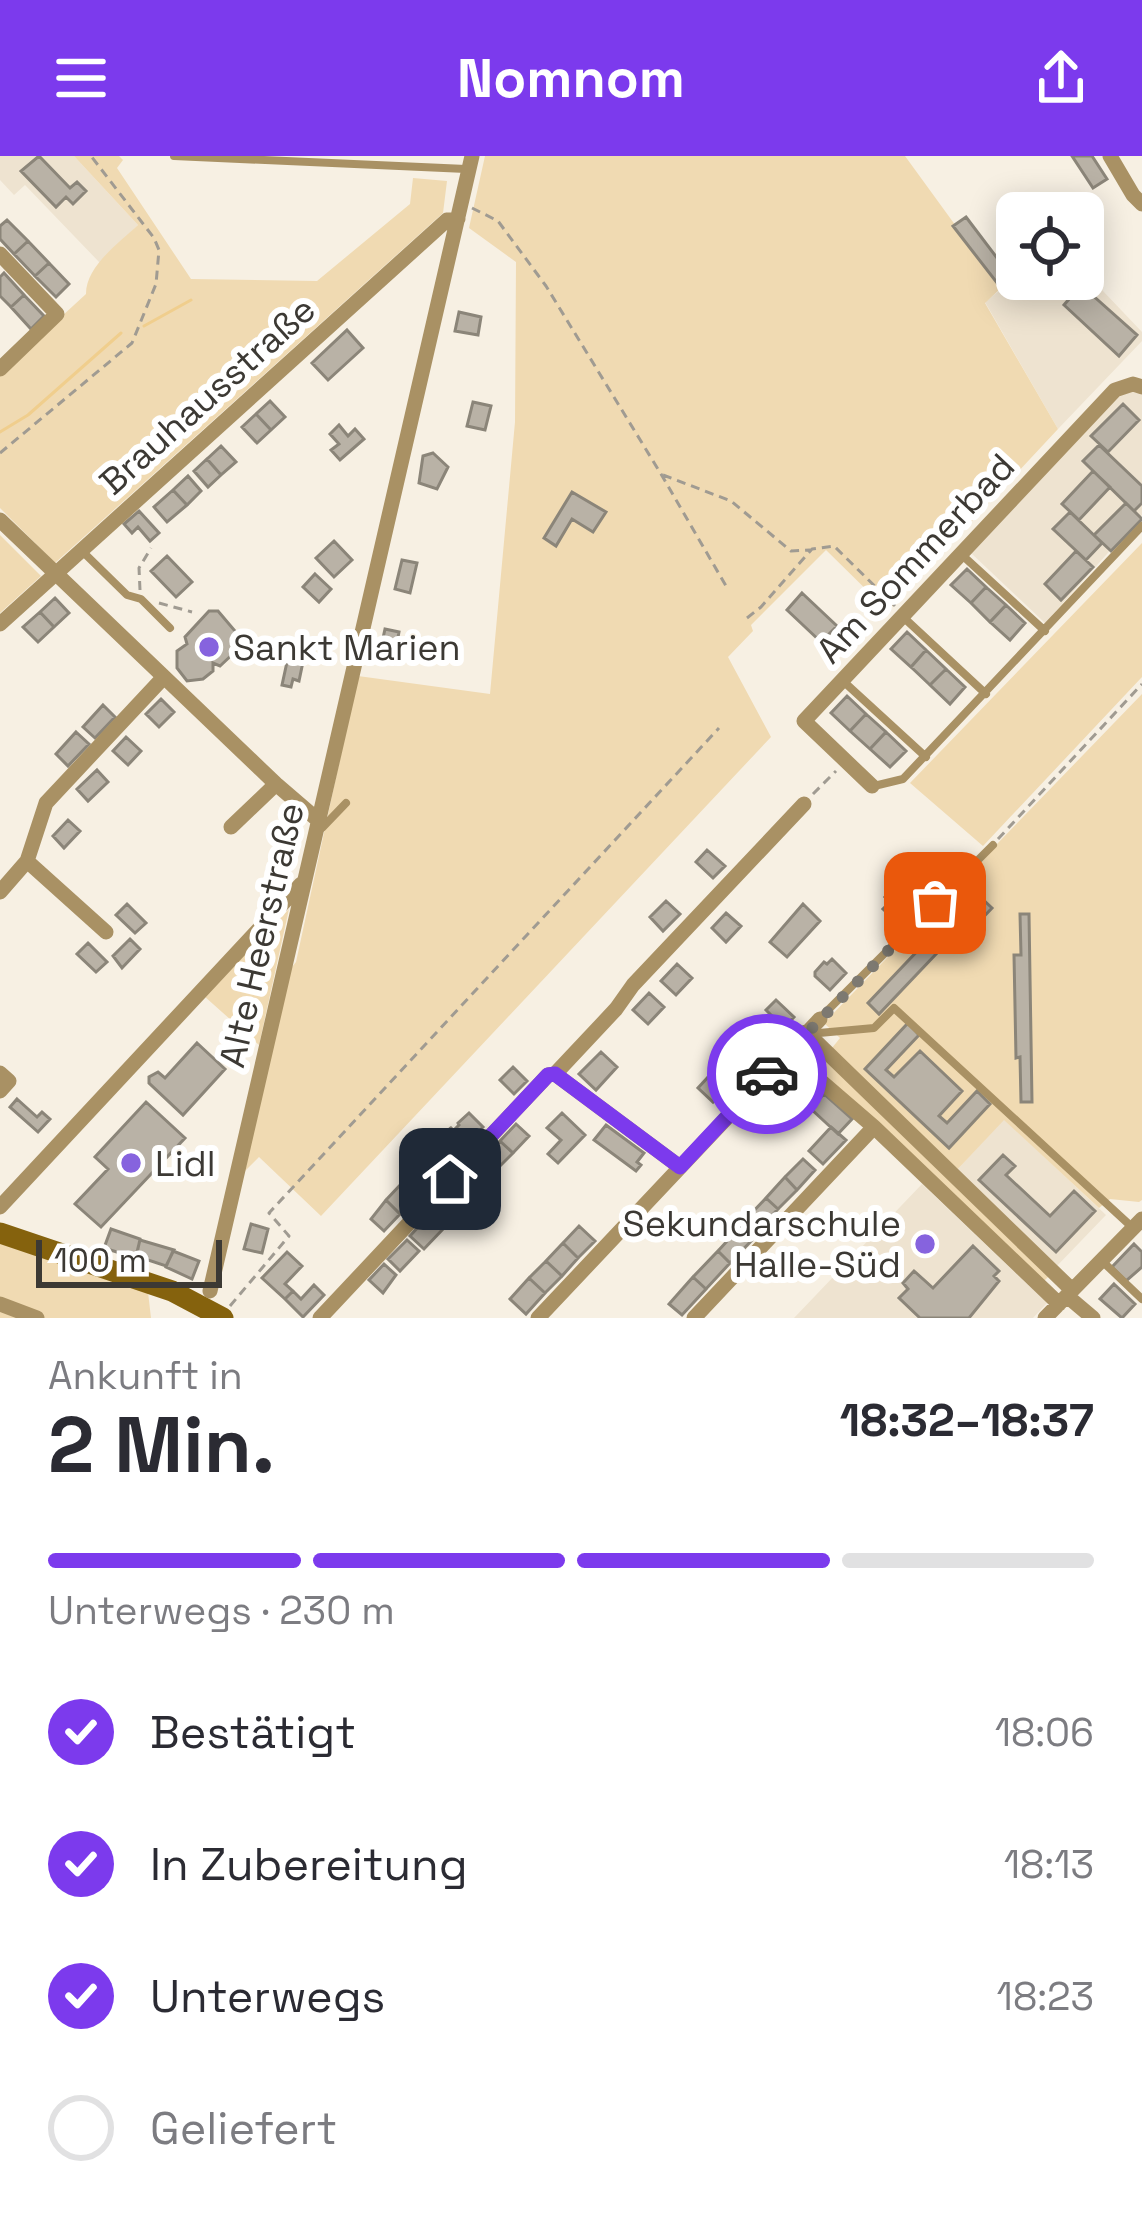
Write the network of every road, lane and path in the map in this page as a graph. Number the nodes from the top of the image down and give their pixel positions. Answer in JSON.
{"nodes":[{"id":1,"x":92,"y":156,"type":"edge"},
{"id":2,"x":174,"y":156,"type":"edge"},
{"id":3,"x":1110,"y":156,"type":"edge"},
{"id":4,"x":471,"y":162,"type":"edge"},
{"id":5,"x":122,"y":176,"type":"dead end"},
{"id":6,"x":112,"y":182,"type":"junction"},
{"id":7,"x":1142,"y":204,"type":"edge"},
{"id":8,"x":460,"y":211,"type":"junction"},
{"id":9,"x":166,"y":242,"type":"dead end"},
{"id":10,"x":158,"y":247,"type":"junction"},
{"id":11,"x":0,"y":254,"type":"edge"},
{"id":12,"x":0,"y":369,"type":"edge"},
{"id":13,"x":1142,"y":387,"type":"edge"},
{"id":14,"x":0,"y":453,"type":"edge"},
{"id":15,"x":662,"y":474,"type":"junction"},
{"id":16,"x":0,"y":520,"type":"edge"},
{"id":17,"x":1142,"y":526,"type":"edge"},
{"id":18,"x":151,"y":548,"type":"dead end"},
{"id":19,"x":812,"y":549,"type":"junction"},
{"id":20,"x":81,"y":550,"type":"junction"},
{"id":21,"x":962,"y":554,"type":"junction"},
{"id":22,"x":56,"y":574,"type":"junction"},
{"id":23,"x":727,"y":586,"type":"dead end"},
{"id":24,"x":141,"y":599,"type":"junction"},
{"id":25,"x":192,"y":612,"type":"dead end"},
{"id":26,"x":901,"y":615,"type":"junction"},
{"id":27,"x":747,"y":618,"type":"dead end"},
{"id":28,"x":0,"y":624,"type":"edge"},
{"id":29,"x":170,"y":628,"type":"dead end"},
{"id":30,"x":1045,"y":631,"type":"junction"},
{"id":31,"x":164,"y":678,"type":"junction"},
{"id":32,"x":842,"y":680,"type":"junction"},
{"id":33,"x":1142,"y":684,"type":"edge"},
{"id":34,"x":986,"y":694,"type":"junction"},
{"id":35,"x":718,"y":728,"type":"dead end"},
{"id":36,"x":926,"y":757,"type":"junction"},
{"id":37,"x":845,"y":761,"type":"junction"},
{"id":38,"x":276,"y":784,"type":"junction"},
{"id":39,"x":872,"y":786,"type":"joint"},
{"id":40,"x":346,"y":803,"type":"dead end"},
{"id":41,"x":804,"y":804,"type":"joint"},
{"id":42,"x":231,"y":827,"type":"dead end"},
{"id":43,"x":317,"y":828,"type":"junction"},
{"id":44,"x":993,"y":845,"type":"joint"},
{"id":45,"x":27,"y":861,"type":"junction"},
{"id":46,"x":304,"y":880,"type":"junction"},
{"id":47,"x":0,"y":892,"type":"edge"},
{"id":48,"x":106,"y":932,"type":"dead end"},
{"id":49,"x":812,"y":1026,"type":"junction"},
{"id":50,"x":788,"y":1052,"type":"junction"},
{"id":51,"x":0,"y":1073,"type":"edge"},
{"id":52,"x":555,"y":1074,"type":"junction"},
{"id":53,"x":0,"y":1091,"type":"edge"},
{"id":54,"x":874,"y":1127,"type":"junction"},
{"id":55,"x":680,"y":1167,"type":"junction"},
{"id":56,"x":0,"y":1207,"type":"edge"},
{"id":57,"x":1138,"y":1224,"type":"edge"},
{"id":58,"x":0,"y":1233,"type":"edge"},
{"id":59,"x":1101,"y":1260,"type":"junction"},
{"id":60,"x":210,"y":1291,"type":"dead end"},
{"id":61,"x":1066,"y":1297,"type":"junction"},
{"id":62,"x":1142,"y":1299,"type":"edge"},
{"id":63,"x":0,"y":1304,"type":"edge"},
{"id":64,"x":222,"y":1317,"type":"edge"},
{"id":65,"x":37,"y":1318,"type":"edge"},
{"id":66,"x":320,"y":1318,"type":"edge"},
{"id":67,"x":538,"y":1318,"type":"edge"},
{"id":68,"x":694,"y":1318,"type":"edge"},
{"id":69,"x":1046,"y":1318,"type":"edge"},
{"id":70,"x":1093,"y":1318,"type":"edge"}],
"edges":[{"from":1,"to":6,"type":"path"},
{"from":2,"to":4,"type":"lane"},
{"from":3,"to":7,"type":"street"},
{"from":4,"to":8,"type":"street","name":"Alte Heerstraße"},
{"from":5,"to":6,"type":"path"},
{"from":6,"to":10,"type":"path"},
{"from":8,"to":15,"type":"path"},
{"from":8,"to":20,"type":"street","name":"Brauhausstraße"},
{"from":8,"to":43,"type":"street","name":"Alte Heerstraße"},
{"from":9,"to":10,"type":"path"},
{"from":10,"to":14,"type":"path"},
{"from":11,"to":12,"type":"street"},
{"from":13,"to":21,"type":"street","name":"Am Sommerbad"},
{"from":15,"to":19,"type":"path"},
{"from":15,"to":23,"type":"path"},
{"from":16,"to":22,"type":"street"},
{"from":17,"to":30,"type":"lane"},
{"from":18,"to":24,"type":"path"},
{"from":19,"to":26,"type":"path"},
{"from":19,"to":27,"type":"path"},
{"from":20,"to":22,"type":"street","name":"Brauhausstraße"},
{"from":20,"to":24,"type":"lane"},
{"from":21,"to":26,"type":"street","name":"Am Sommerbad"},
{"from":21,"to":30,"type":"lane"},
{"from":22,"to":28,"type":"street","name":"Brauhausstraße"},
{"from":22,"to":31,"type":"street"},
{"from":24,"to":25,"type":"path"},
{"from":24,"to":29,"type":"lane"},
{"from":26,"to":32,"type":"street","name":"Am Sommerbad"},
{"from":26,"to":34,"type":"lane"},
{"from":30,"to":34,"type":"lane"},
{"from":31,"to":38,"type":"street"},
{"from":31,"to":45,"type":"street"},
{"from":32,"to":36,"type":"lane"},
{"from":32,"to":37,"type":"street","name":"Am Sommerbad"},
{"from":33,"to":44,"type":"path"},
{"from":34,"to":36,"type":"lane"},
{"from":35,"to":64,"type":"path"},
{"from":36,"to":39,"type":"lane"},
{"from":37,"to":39,"type":"street","name":"Am Sommerbad"},
{"from":37,"to":41,"type":"path"},
{"from":38,"to":42,"type":"street"},
{"from":38,"to":43,"type":"street"},
{"from":40,"to":43,"type":"lane"},
{"from":41,"to":52,"type":"street"},
{"from":43,"to":46,"type":"street","name":"Alte Heerstraße"},
{"from":44,"to":49,"type":"lane"},
{"from":45,"to":47,"type":"street"},
{"from":45,"to":48,"type":"street"},
{"from":46,"to":56,"type":"street"},
{"from":46,"to":60,"type":"street","name":"Alte Heerstraße"},
{"from":49,"to":50,"type":"street"},
{"from":49,"to":57,"type":"lane"},
{"from":49,"to":61,"type":"street"},
{"from":50,"to":54,"type":"street"},
{"from":50,"to":55,"type":"street"},
{"from":51,"to":53,"type":"street"},
{"from":52,"to":55,"type":"street"},
{"from":52,"to":66,"type":"street"},
{"from":54,"to":61,"type":"street"},
{"from":54,"to":68,"type":"street"},
{"from":55,"to":67,"type":"street"},
{"from":57,"to":59,"type":"street"},
{"from":58,"to":64,"type":"street"},
{"from":59,"to":61,"type":"street"},
{"from":59,"to":62,"type":"lane"},
{"from":61,"to":69,"type":"street"},
{"from":61,"to":70,"type":"street"},
{"from":63,"to":65,"type":"street"}]}
